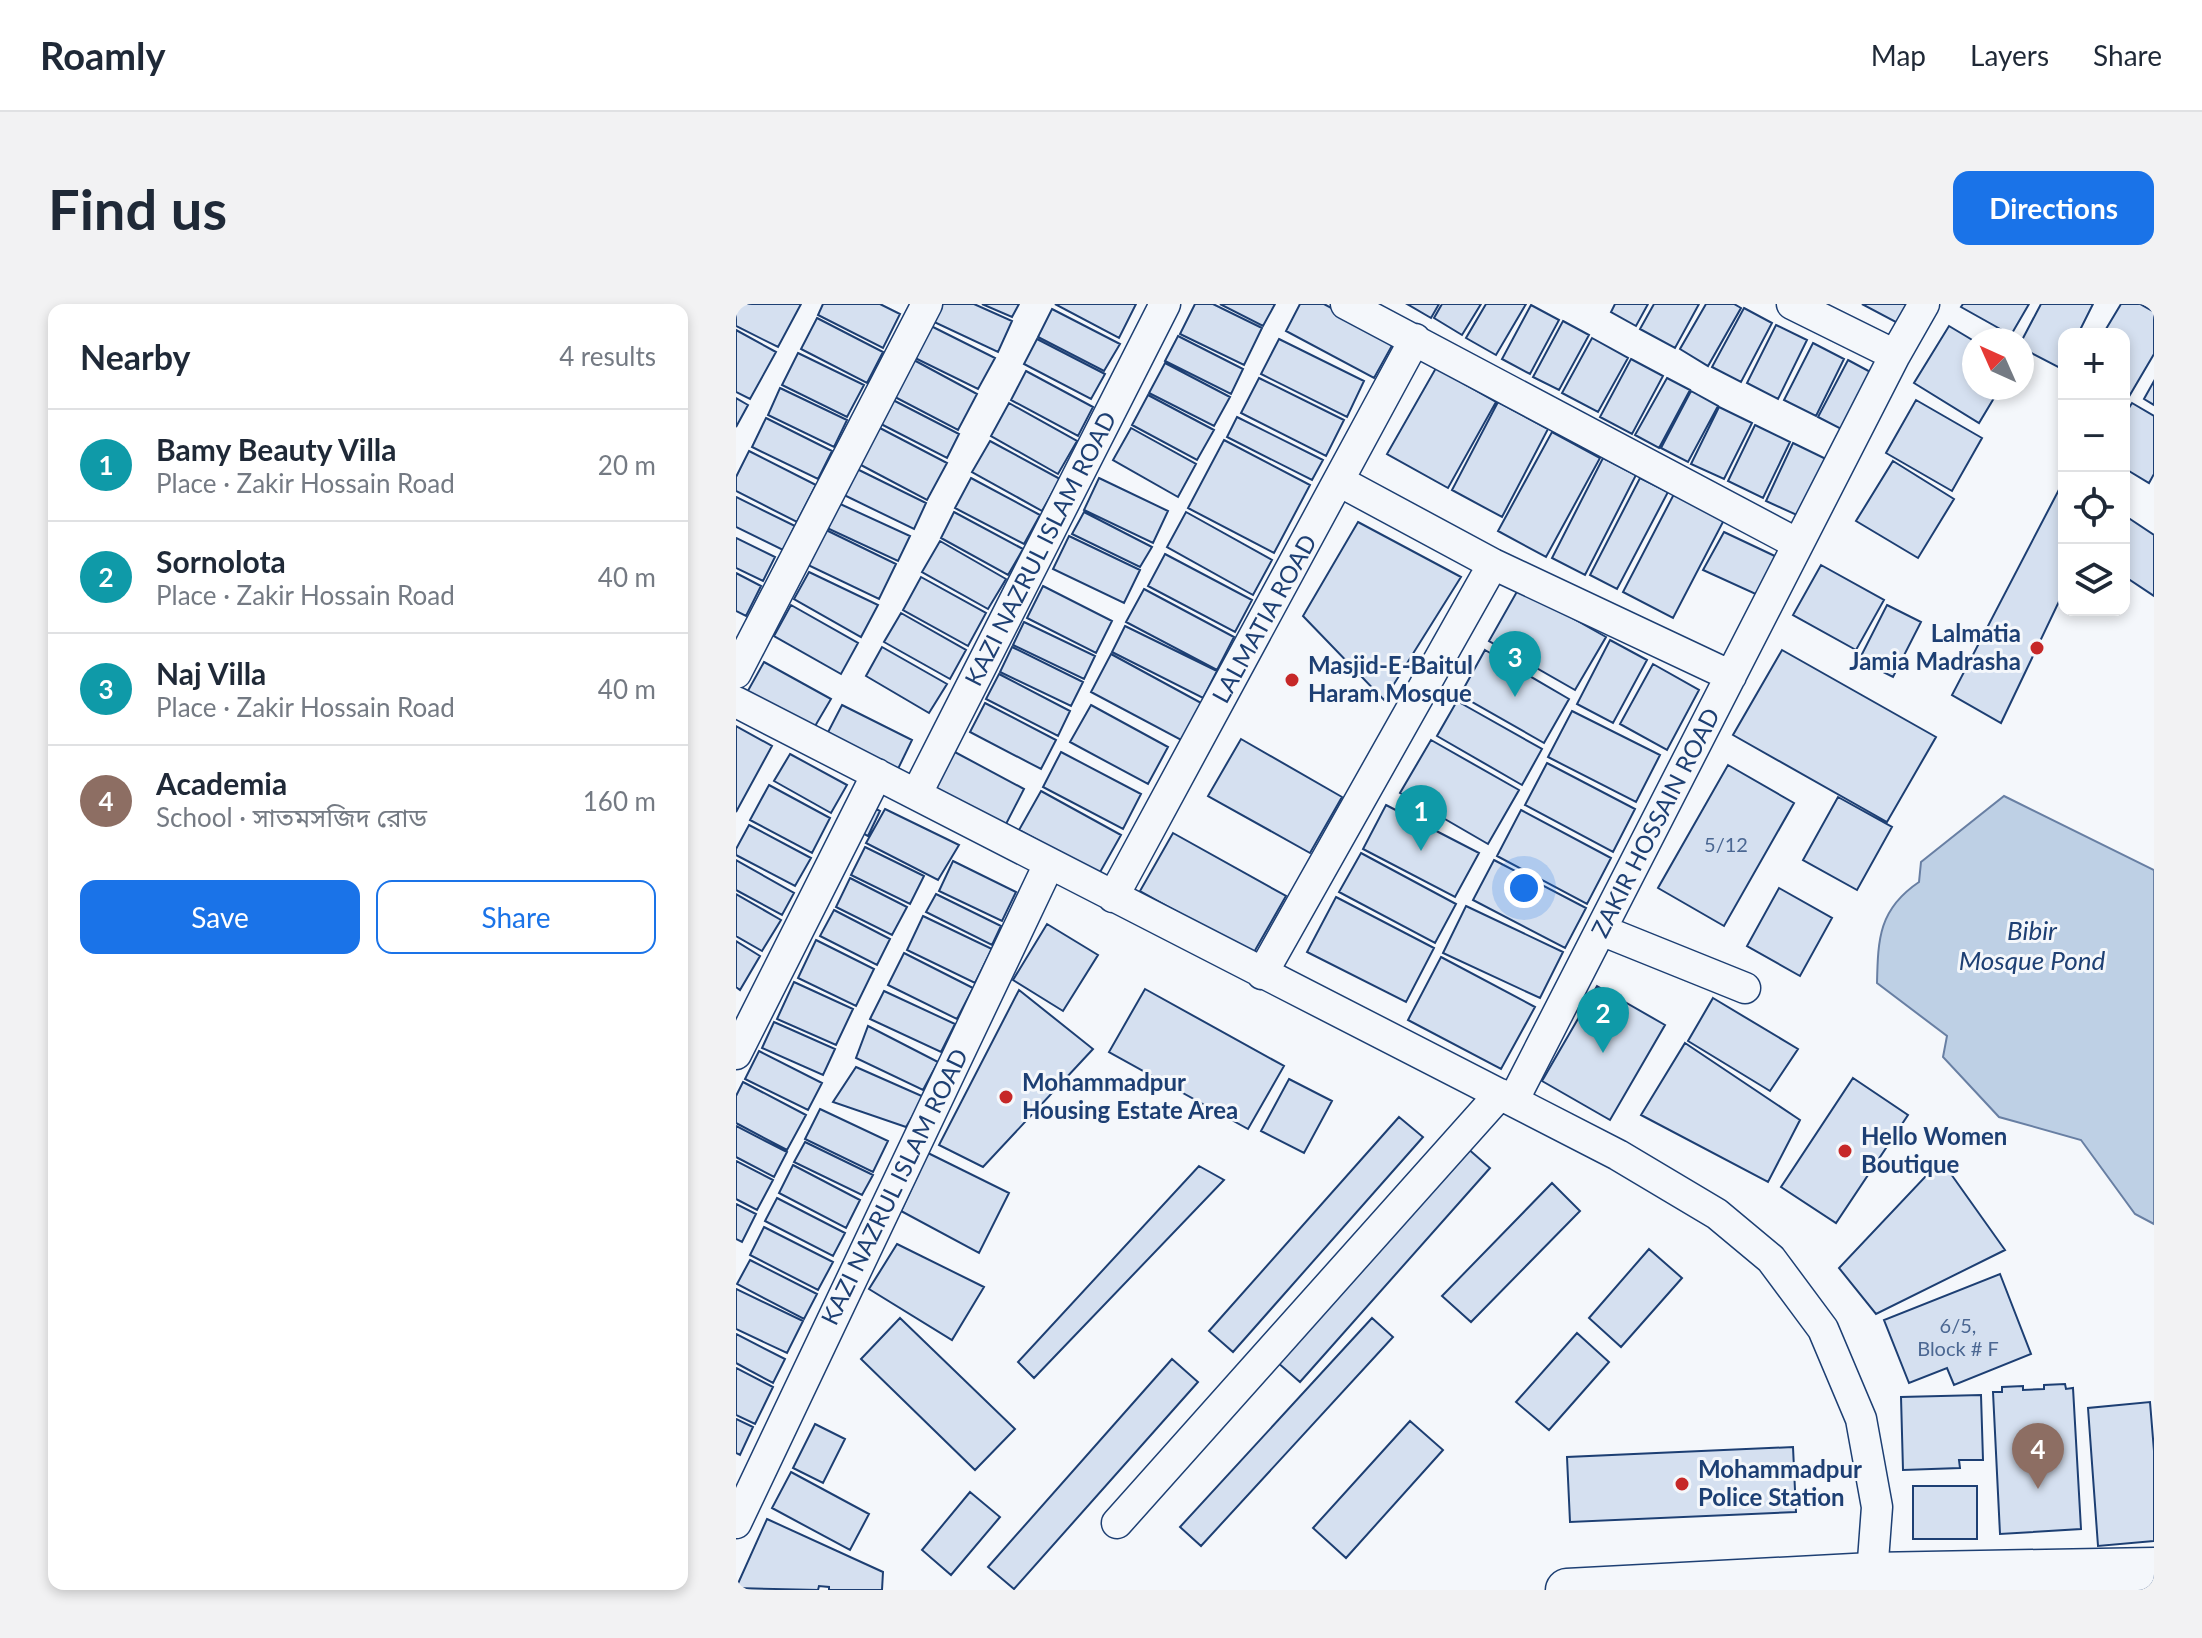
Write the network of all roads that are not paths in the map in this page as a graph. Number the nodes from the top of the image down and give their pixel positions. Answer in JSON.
{"nodes":[{"id":1,"x":927,"y":304,"type":"edge"},
{"id":2,"x":1165,"y":304,"type":"edge"},
{"id":3,"x":1346,"y":304,"type":"edge"},
{"id":4,"x":1792,"y":304,"type":"edge"},
{"id":5,"x":1924,"y":304,"type":"edge"},
{"id":6,"x":1415,"y":339,"type":"junction"},
{"id":7,"x":1895,"y":355,"type":"junction"},
{"id":8,"x":1339,"y":481,"type":"junction"},
{"id":9,"x":1798,"y":544,"type":"junction"},
{"id":10,"x":1493,"y":564,"type":"junction"},
{"id":11,"x":736,"y":673,"type":"edge"},
{"id":12,"x":1731,"y":676,"type":"junction"},
{"id":13,"x":736,"y":702,"type":"edge"},
{"id":14,"x":877,"y":774,"type":"junction"},
{"id":15,"x":917,"y":793,"type":"junction"},
{"id":16,"x":1049,"y":864,"type":"junction"},
{"id":17,"x":1113,"y":897,"type":"junction"},
{"id":18,"x":1601,"y":930,"type":"junction"},
{"id":19,"x":1262,"y":974,"type":"junction"},
{"id":20,"x":1745,"y":988,"type":"dead end"},
{"id":21,"x":736,"y":1054,"type":"edge"},
{"id":22,"x":1506,"y":1097,"type":"junction"},
{"id":23,"x":737,"y":1514,"type":"edge"},
{"id":24,"x":1117,"y":1523,"type":"dead end"},
{"id":25,"x":2154,"y":1569,"type":"edge"},
{"id":26,"x":1872,"y":1580,"type":"edge"},
{"id":27,"x":1567,"y":1590,"type":"edge"}],
"edges":[{"from":1,"to":11,"type":"street"},
{"from":2,"to":15,"type":"street","name":"KAZI NAZRUL ISLAM ROAD"},
{"from":3,"to":6,"type":"street"},
{"from":4,"to":7,"type":"street"},
{"from":5,"to":7,"type":"street","name":"ZAKIR HOSSAIN ROAD"},
{"from":6,"to":8,"type":"street","name":"LALMATIA ROAD"},
{"from":6,"to":9,"type":"street"},
{"from":7,"to":9,"type":"street","name":"ZAKIR HOSSAIN ROAD"},
{"from":8,"to":10,"type":"street"},
{"from":8,"to":17,"type":"street","name":"LALMATIA ROAD"},
{"from":9,"to":12,"type":"street","name":"ZAKIR HOSSAIN ROAD"},
{"from":10,"to":12,"type":"street"},
{"from":10,"to":19,"type":"street"},
{"from":12,"to":18,"type":"street","name":"ZAKIR HOSSAIN ROAD"},
{"from":13,"to":14,"type":"street"},
{"from":14,"to":15,"type":"street"},
{"from":14,"to":21,"type":"street"},
{"from":15,"to":16,"type":"street"},
{"from":16,"to":17,"type":"street"},
{"from":16,"to":23,"type":"street","name":"KAZI NAZRUL ISLAM ROAD"},
{"from":17,"to":19,"type":"street"},
{"from":18,"to":20,"type":"street"},
{"from":18,"to":22,"type":"street","name":"ZAKIR HOSSAIN ROAD"},
{"from":19,"to":22,"type":"street"},
{"from":22,"to":24,"type":"street"},
{"from":22,"to":26,"type":"street"},
{"from":25,"to":26,"type":"main road"},
{"from":26,"to":27,"type":"main road"}]}
